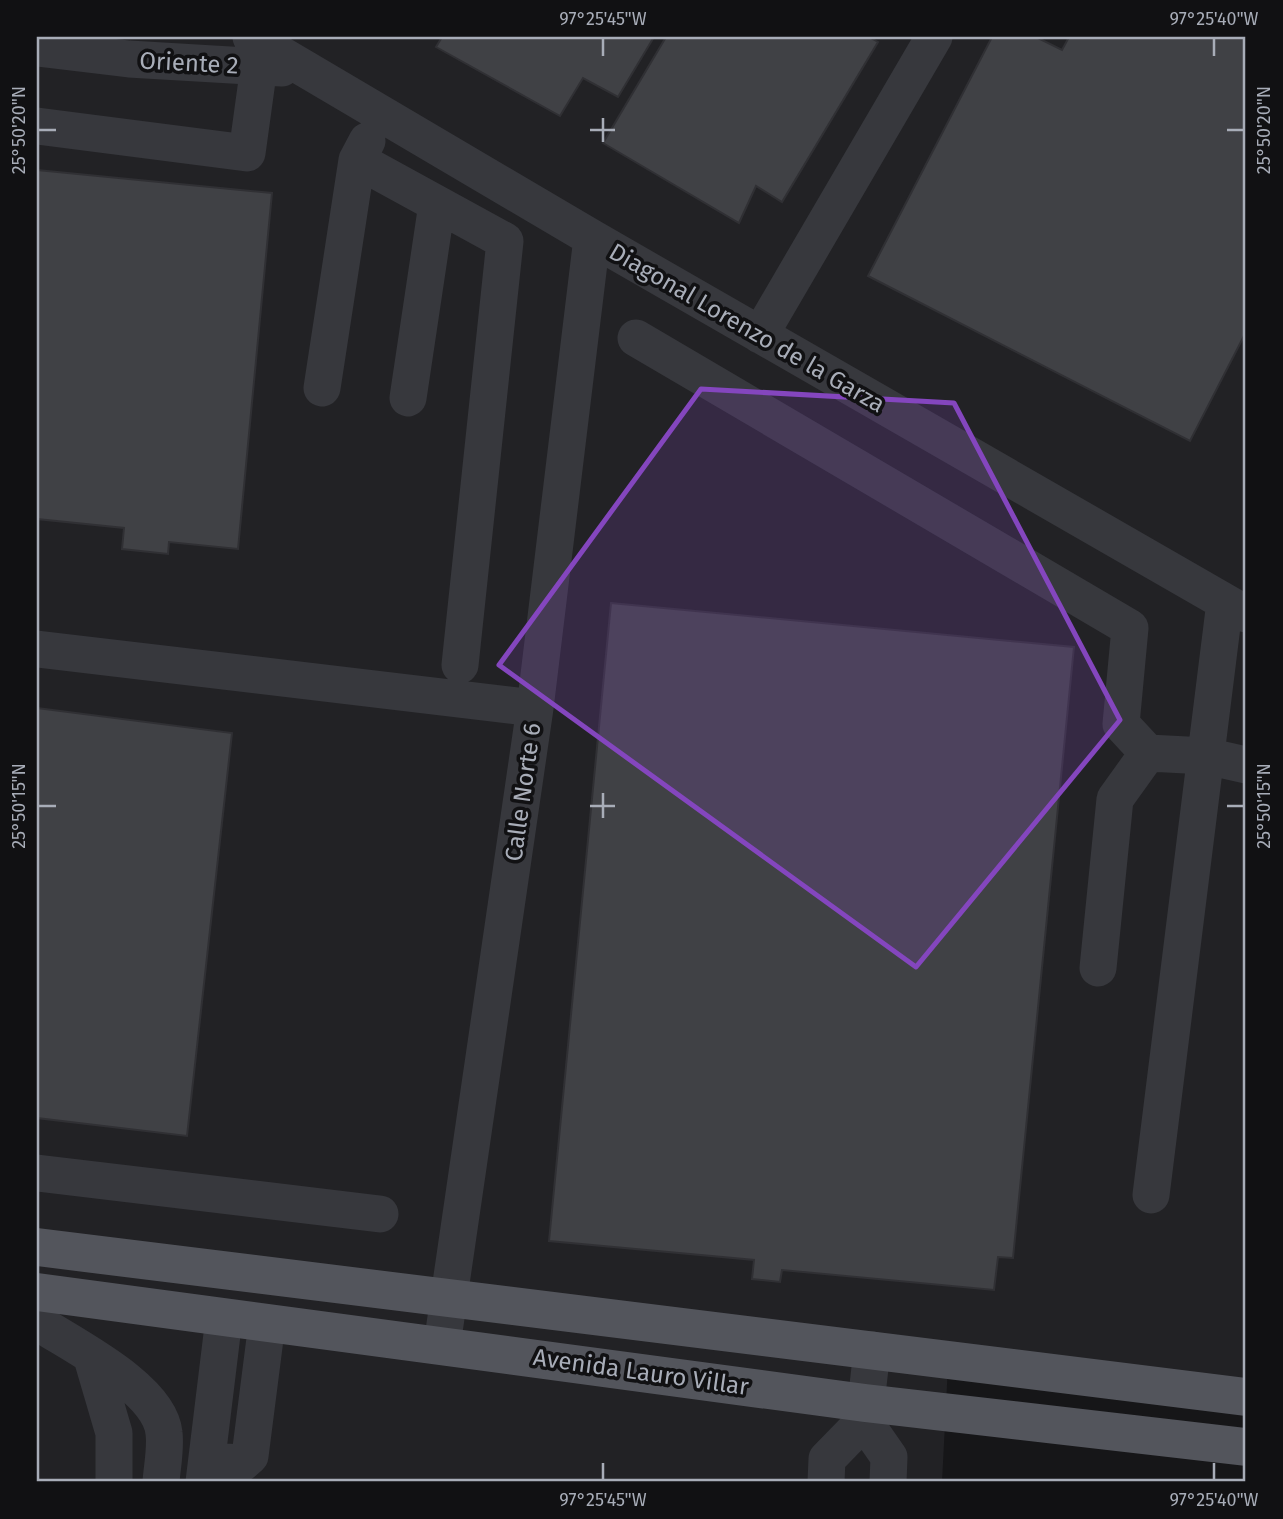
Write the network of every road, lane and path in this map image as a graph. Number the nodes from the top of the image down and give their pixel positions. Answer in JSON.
{"nodes":[{"id":1,"x":934,"y":37,"type":"edge"},
{"id":2,"x":37,"y":48,"type":"edge"},
{"id":3,"x":132,"y":48,"type":"edge"},
{"id":4,"x":255,"y":52,"type":"edge"},
{"id":5,"x":379,"y":114,"type":"junction"},
{"id":6,"x":37,"y":126,"type":"edge"},
{"id":7,"x":357,"y":160,"type":"junction"},
{"id":8,"x":437,"y":204,"type":"junction"},
{"id":9,"x":592,"y":239,"type":"junction"},
{"id":10,"x":760,"y":335,"type":"junction"},
{"id":11,"x":636,"y":338,"type":"dead end"},
{"id":12,"x":322,"y":388,"type":"dead end"},
{"id":13,"x":408,"y":398,"type":"dead end"},
{"id":14,"x":1236,"y":608,"type":"edge"},
{"id":15,"x":37,"y":649,"type":"edge"},
{"id":16,"x":460,"y":665,"type":"dead end"},
{"id":17,"x":535,"y":708,"type":"junction"},
{"id":18,"x":1147,"y":753,"type":"junction"},
{"id":19,"x":1206,"y":756,"type":"junction"},
{"id":20,"x":1246,"y":765,"type":"edge"},
{"id":21,"x":1098,"y":968,"type":"dead end"},
{"id":22,"x":37,"y":1173,"type":"edge"},
{"id":23,"x":1151,"y":1195,"type":"dead end"},
{"id":24,"x":380,"y":1214,"type":"dead end"},
{"id":25,"x":37,"y":1247,"type":"edge"},
{"id":26,"x":37,"y":1292,"type":"edge"},
{"id":27,"x":449,"y":1299,"type":"junction"},
{"id":28,"x":225,"y":1318,"type":"junction"},
{"id":29,"x":37,"y":1322,"type":"edge"},
{"id":30,"x":267,"y":1323,"type":"junction"},
{"id":31,"x":442,"y":1345,"type":"junction"},
{"id":32,"x":872,"y":1350,"type":"junction"},
{"id":33,"x":92,"y":1358,"type":"junction"},
{"id":34,"x":1246,"y":1397,"type":"edge"},
{"id":35,"x":864,"y":1412,"type":"junction"},
{"id":36,"x":1246,"y":1447,"type":"edge"},
{"id":37,"x":206,"y":1472,"type":"edge"},
{"id":38,"x":114,"y":1482,"type":"edge"},
{"id":39,"x":161,"y":1482,"type":"edge"},
{"id":40,"x":826,"y":1482,"type":"edge"},
{"id":41,"x":888,"y":1482,"type":"edge"}],
"edges":[{"from":1,"to":10,"type":"street"},
{"from":2,"to":3,"type":"street","name":"Oriente 2"},
{"from":3,"to":4,"type":"street","name":"Oriente 2"},
{"from":4,"to":5,"type":"street","name":"Diagonal Lorenzo de la Garza"},
{"from":4,"to":6,"type":"street"},
{"from":5,"to":7,"type":"street"},
{"from":5,"to":9,"type":"street","name":"Diagonal Lorenzo de la Garza"},
{"from":7,"to":8,"type":"street"},
{"from":7,"to":12,"type":"street"},
{"from":8,"to":13,"type":"street"},
{"from":8,"to":16,"type":"street"},
{"from":9,"to":10,"type":"street","name":"Diagonal Lorenzo de la Garza"},
{"from":9,"to":17,"type":"street","name":"Calle Norte 6"},
{"from":10,"to":14,"type":"street","name":"Diagonal Lorenzo de la Garza"},
{"from":11,"to":18,"type":"street"},
{"from":14,"to":19,"type":"street"},
{"from":15,"to":17,"type":"street"},
{"from":17,"to":27,"type":"street","name":"Calle Norte 6"},
{"from":18,"to":19,"type":"street"},
{"from":18,"to":21,"type":"street"},
{"from":19,"to":20,"type":"street"},
{"from":19,"to":23,"type":"street"},
{"from":22,"to":24,"type":"street"},
{"from":25,"to":27,"type":"main road","name":"Avenida Lauro Villar"},
{"from":26,"to":28,"type":"main road","name":"Avenida Lauro Villar"},
{"from":27,"to":31,"type":"street","name":"Calle Norte 6"},
{"from":27,"to":32,"type":"main road","name":"Avenida Lauro Villar"},
{"from":28,"to":30,"type":"main road","name":"Avenida Lauro Villar"},
{"from":28,"to":37,"type":"street"},
{"from":29,"to":33,"type":"street"},
{"from":30,"to":31,"type":"main road","name":"Avenida Lauro Villar"},
{"from":30,"to":37,"type":"street"},
{"from":31,"to":35,"type":"main road","name":"Avenida Lauro Villar"},
{"from":32,"to":34,"type":"main road","name":"Avenida Lauro Villar"},
{"from":32,"to":35,"type":"street"},
{"from":33,"to":38,"type":"street"},
{"from":33,"to":39,"type":"street"},
{"from":35,"to":36,"type":"main road","name":"Avenida Lauro Villar"},
{"from":35,"to":40,"type":"street"},
{"from":35,"to":41,"type":"street"}]}
